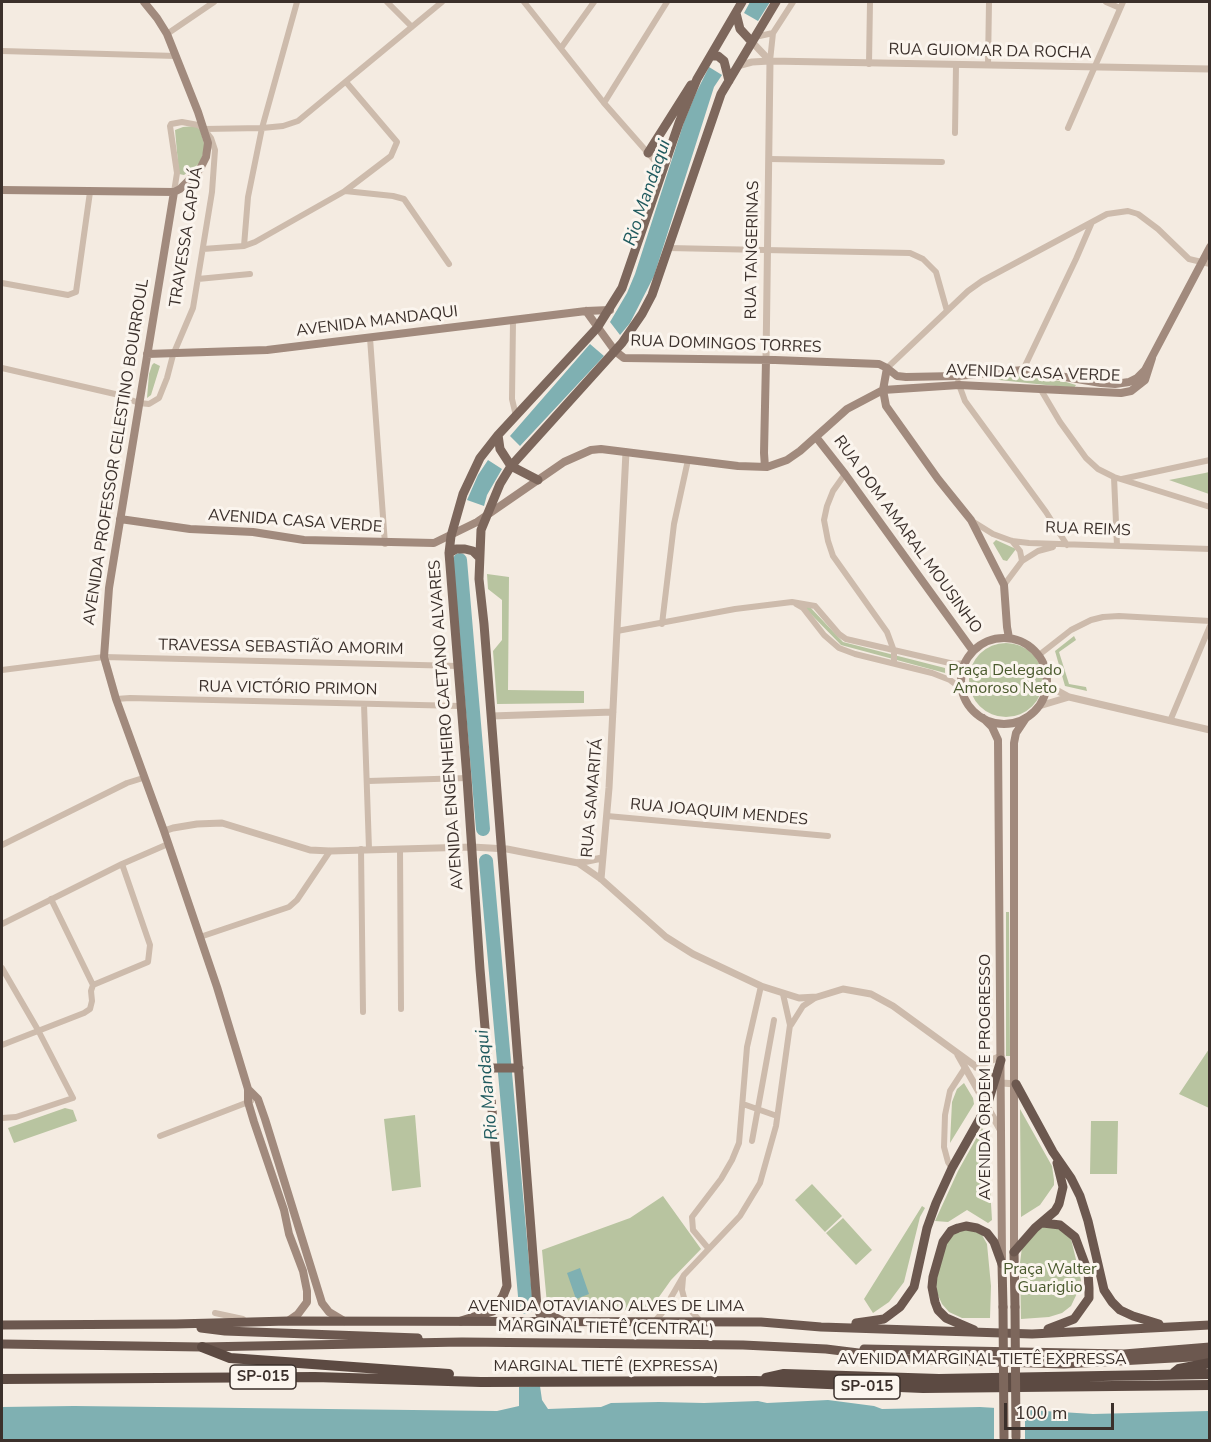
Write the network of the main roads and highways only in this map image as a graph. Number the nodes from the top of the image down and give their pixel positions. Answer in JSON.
{"nodes":[{"id":1,"x":144,"y":2,"type":"edge"},
{"id":2,"x":742,"y":2,"type":"edge"},
{"id":3,"x":776,"y":2,"type":"edge"},
{"id":4,"x":736,"y":13,"type":"junction"},
{"id":5,"x":753,"y":40,"type":"junction"},
{"id":6,"x":711,"y":56,"type":"junction"},
{"id":7,"x":697,"y":79,"type":"junction"},
{"id":8,"x":729,"y":81,"type":"junction"},
{"id":9,"x":648,"y":153,"type":"road end"},
{"id":10,"x":2,"y":190,"type":"edge"},
{"id":11,"x":174,"y":192,"type":"junction"},
{"id":12,"x":1209,"y":247,"type":"edge"},
{"id":13,"x":610,"y":310,"type":"junction"},
{"id":14,"x":586,"y":311,"type":"junction"},
{"id":15,"x":597,"y":328,"type":"junction"},
{"id":16,"x":615,"y":351,"type":"junction"},
{"id":17,"x":147,"y":354,"type":"junction"},
{"id":18,"x":1152,"y":358,"type":"junction"},
{"id":19,"x":766,"y":360,"type":"junction"},
{"id":20,"x":887,"y":368,"type":"junction"},
{"id":21,"x":958,"y":380,"type":"junction"},
{"id":22,"x":883,"y":390,"type":"junction"},
{"id":23,"x":498,"y":435,"type":"junction"},
{"id":24,"x":816,"y":437,"type":"junction"},
{"id":25,"x":512,"y":466,"type":"junction"},
{"id":26,"x":765,"y":467,"type":"junction"},
{"id":27,"x":538,"y":480,"type":"junction"},
{"id":28,"x":486,"y":516,"type":"junction"},
{"id":29,"x":120,"y":519,"type":"junction"},
{"id":30,"x":451,"y":536,"type":"junction"},
{"id":31,"x":449,"y":553,"type":"junction"},
{"id":32,"x":479,"y":557,"type":"junction"},
{"id":33,"x":1009,"y":638,"type":"junction"},
{"id":34,"x":974,"y":651,"type":"junction"},
{"id":35,"x":983,"y":718,"type":"junction"},
{"id":36,"x":1026,"y":718,"type":"junction"},
{"id":37,"x":1001,"y":1058,"type":"joint"},
{"id":38,"x":489,"y":1068,"type":"junction"},
{"id":39,"x":519,"y":1068,"type":"junction"},
{"id":40,"x":999,"y":1082,"type":"junction"},
{"id":41,"x":1016,"y":1084,"type":"junction"},
{"id":42,"x":248,"y":1089,"type":"junction"},
{"id":43,"x":1053,"y":1152,"type":"junction"},
{"id":44,"x":291,"y":1199,"type":"junction"},
{"id":45,"x":296,"y":1216,"type":"junction"},
{"id":46,"x":285,"y":1217,"type":"junction"},
{"id":47,"x":1043,"y":1223,"type":"junction"},
{"id":48,"x":288,"y":1232,"type":"junction"},
{"id":49,"x":302,"y":1239,"type":"junction"},
{"id":50,"x":1014,"y":1252,"type":"junction"},
{"id":51,"x":1002,"y":1264,"type":"junction"},
{"id":52,"x":307,"y":1302,"type":"junction"},
{"id":53,"x":322,"y":1303,"type":"junction"},
{"id":54,"x":288,"y":1321,"type":"junction"},
{"id":55,"x":461,"y":1321,"type":"junction"},
{"id":56,"x":562,"y":1321,"type":"junction"},
{"id":57,"x":345,"y":1322,"type":"junction"},
{"id":58,"x":176,"y":1324,"type":"junction"},
{"id":59,"x":2,"y":1325,"type":"edge"},
{"id":60,"x":1209,"y":1325,"type":"edge"},
{"id":61,"x":1170,"y":1326,"type":"junction"},
{"id":62,"x":821,"y":1327,"type":"junction"},
{"id":63,"x":982,"y":1333,"type":"junction"},
{"id":64,"x":1032,"y":1334,"type":"junction"},
{"id":65,"x":462,"y":1342,"type":"junction"},
{"id":66,"x":2,"y":1344,"type":"edge"},
{"id":67,"x":202,"y":1347,"type":"junction"},
{"id":68,"x":1209,"y":1347,"type":"edge"},
{"id":69,"x":826,"y":1349,"type":"junction"},
{"id":70,"x":1209,"y":1356,"type":"edge"},
{"id":71,"x":1209,"y":1363,"type":"edge"},
{"id":72,"x":1209,"y":1374,"type":"edge"},
{"id":73,"x":1171,"y":1375,"type":"junction"},
{"id":74,"x":2,"y":1379,"type":"edge"},
{"id":75,"x":756,"y":1381,"type":"junction"},
{"id":76,"x":481,"y":1382,"type":"junction"},
{"id":77,"x":1209,"y":1385,"type":"edge"},
{"id":78,"x":1004,"y":1440,"type":"edge"},
{"id":79,"x":1016,"y":1440,"type":"edge"}],
"edges":[{"from":1,"to":11,"type":"main road","name":"TRAVESSA CAPUÁ"},
{"from":2,"to":4,"type":"main road","name":"AVENIDA ENGENHEIRO CAETANO ALVARES"},
{"from":3,"to":5,"type":"main road"},
{"from":4,"to":5,"type":"main road"},
{"from":4,"to":6,"type":"main road","name":"AVENIDA ENGENHEIRO CAETANO ALVARES"},
{"from":5,"to":8,"type":"main road"},
{"from":6,"to":7,"type":"main road","name":"AVENIDA ENGENHEIRO CAETANO ALVARES"},
{"from":6,"to":8,"type":"main road"},
{"from":7,"to":9,"type":"main road"},
{"from":7,"to":13,"type":"main road","name":"AVENIDA ENGENHEIRO CAETANO ALVARES"},
{"from":8,"to":16,"type":"main road"},
{"from":10,"to":11,"type":"main road"},
{"from":11,"to":17,"type":"main road","name":"AVENIDA PROFESSOR CELESTINO BOURROUL"},
{"from":12,"to":18,"type":"main road","name":"AVENIDA CASA VERDE"},
{"from":13,"to":14,"type":"main road","name":"AVENIDA MANDAQUI"},
{"from":13,"to":15,"type":"main road","name":"AVENIDA ENGENHEIRO CAETANO ALVARES"},
{"from":14,"to":15,"type":"main road","name":"RUA DOMINGOS TORRES"},
{"from":14,"to":17,"type":"main road","name":"AVENIDA MANDAQUI"},
{"from":15,"to":16,"type":"main road","name":"RUA DOMINGOS TORRES"},
{"from":15,"to":23,"type":"main road","name":"AVENIDA ENGENHEIRO CAETANO ALVARES"},
{"from":16,"to":19,"type":"main road","name":"RUA DOMINGOS TORRES"},
{"from":16,"to":25,"type":"main road"},
{"from":17,"to":29,"type":"main road","name":"AVENIDA PROFESSOR CELESTINO BOURROUL"},
{"from":18,"to":21,"type":"main road","name":"AVENIDA CASA VERDE"},
{"from":18,"to":21,"type":"main road","name":"AVENIDA CASA VERDE"},
{"from":19,"to":20,"type":"main road","name":"RUA DOMINGOS TORRES"},
{"from":19,"to":26,"type":"main road","name":"RUA TANGERINAS"},
{"from":20,"to":21,"type":"main road","name":"AVENIDA CASA VERDE"},
{"from":20,"to":22,"type":"main road"},
{"from":21,"to":22,"type":"main road","name":"AVENIDA CASA VERDE"},
{"from":22,"to":24,"type":"main road","name":"AVENIDA CASA VERDE"},
{"from":22,"to":33,"type":"main road","name":"RUA REIMS"},
{"from":23,"to":25,"type":"main road"},
{"from":23,"to":30,"type":"main road","name":"AVENIDA ENGENHEIRO CAETANO ALVARES"},
{"from":24,"to":26,"type":"main road","name":"AVENIDA CASA VERDE"},
{"from":24,"to":34,"type":"main road","name":"RUA DOM AMARAL MOUSINHO"},
{"from":25,"to":27,"type":"main road"},
{"from":25,"to":28,"type":"main road"},
{"from":26,"to":27,"type":"main road","name":"AVENIDA CASA VERDE"},
{"from":27,"to":28,"type":"main road","name":"AVENIDA CASA VERDE"},
{"from":28,"to":30,"type":"main road","name":"AVENIDA CASA VERDE"},
{"from":28,"to":32,"type":"main road"},
{"from":29,"to":30,"type":"main road","name":"AVENIDA CASA VERDE"},
{"from":29,"to":42,"type":"main road","name":"AVENIDA PROFESSOR CELESTINO BOURROUL"},
{"from":30,"to":31,"type":"main road","name":"AVENIDA ENGENHEIRO CAETANO ALVARES"},
{"from":31,"to":32,"type":"main road"},
{"from":31,"to":38,"type":"main road","name":"AVENIDA ENGENHEIRO CAETANO ALVARES"},
{"from":32,"to":39,"type":"main road"},
{"from":33,"to":34,"type":"main road"},
{"from":33,"to":36,"type":"main road"},
{"from":34,"to":35,"type":"main road"},
{"from":35,"to":36,"type":"main road"},
{"from":35,"to":37,"type":"main road","name":"AVENIDA ORDEM E PROGRESSO"},
{"from":36,"to":41,"type":"main road","name":"AVENIDA ORDEM E PROGRESSO"},
{"from":37,"to":40,"type":"highway"},
{"from":38,"to":39,"type":"main road"},
{"from":38,"to":55,"type":"main road","name":"AVENIDA ENGENHEIRO CAETANO ALVARES"},
{"from":39,"to":56,"type":"main road"},
{"from":40,"to":51,"type":"main road","name":"AVENIDA ORDEM E PROGRESSO"},
{"from":40,"to":62,"type":"highway"},
{"from":41,"to":43,"type":"highway"},
{"from":41,"to":50,"type":"main road","name":"AVENIDA ORDEM E PROGRESSO"},
{"from":42,"to":44,"type":"main road","name":"AVENIDA PROFESSOR CELESTINO BOURROUL"},
{"from":42,"to":46,"type":"main road","name":"AVENIDA PROFESSOR CELESTINO BOURROUL"},
{"from":43,"to":47,"type":"highway"},
{"from":43,"to":61,"type":"highway"},
{"from":44,"to":45,"type":"main road","name":"AVENIDA PROFESSOR CELESTINO BOURROUL"},
{"from":44,"to":46,"type":"main road"},
{"from":45,"to":48,"type":"main road"},
{"from":45,"to":49,"type":"main road","name":"AVENIDA PROFESSOR CELESTINO BOURROUL"},
{"from":46,"to":48,"type":"main road","name":"AVENIDA PROFESSOR CELESTINO BOURROUL"},
{"from":47,"to":50,"type":"highway"},
{"from":47,"to":64,"type":"highway"},
{"from":48,"to":49,"type":"main road"},
{"from":48,"to":52,"type":"main road","name":"AVENIDA PROFESSOR CELESTINO BOURROUL"},
{"from":49,"to":53,"type":"main road","name":"AVENIDA PROFESSOR CELESTINO BOURROUL"},
{"from":50,"to":79,"type":"main road","name":"AVENIDA ORDEM E PROGRESSO","bridge":true},
{"from":51,"to":63,"type":"highway"},
{"from":51,"to":78,"type":"main road","name":"AVENIDA ORDEM E PROGRESSO","bridge":true},
{"from":52,"to":53,"type":"main road"},
{"from":52,"to":54,"type":"main road"},
{"from":53,"to":57,"type":"main road"},
{"from":54,"to":57,"type":"highway","name":"AVENIDA OTAVIANO ALVES DE LIMA"},
{"from":54,"to":58,"type":"highway","name":"AVENIDA OTAVIANO ALVES DE LIMA"},
{"from":55,"to":56,"type":"highway","name":"AVENIDA OTAVIANO ALVES DE LIMA"},
{"from":55,"to":57,"type":"highway","name":"AVENIDA OTAVIANO ALVES DE LIMA"},
{"from":56,"to":62,"type":"highway","name":"AVENIDA OTAVIANO ALVES DE LIMA"},
{"from":58,"to":59,"type":"highway","name":"AVENIDA OTAVIANO ALVES DE LIMA"},
{"from":58,"to":65,"type":"highway"},
{"from":60,"to":61,"type":"highway","name":"AVENIDA OTAVIANO ALVES DE LIMA"},
{"from":61,"to":64,"type":"highway","name":"AVENIDA OTAVIANO ALVES DE LIMA"},
{"from":62,"to":63,"type":"highway","name":"AVENIDA OTAVIANO ALVES DE LIMA"},
{"from":63,"to":64,"type":"highway","name":"AVENIDA OTAVIANO ALVES DE LIMA"},
{"from":65,"to":67,"type":"highway","name":"MARGINAL TIETÊ (CENTRAL)"},
{"from":65,"to":69,"type":"highway","name":"MARGINAL TIETÊ (CENTRAL)"},
{"from":66,"to":67,"type":"highway","name":"MARGINAL TIETÊ (CENTRAL)"},
{"from":67,"to":76,"type":"highway"},
{"from":68,"to":69,"type":"highway"},
{"from":69,"to":70,"type":"highway","name":"MARGINAL TIETÊ (CENTRAL)"},
{"from":71,"to":73,"type":"highway"},
{"from":72,"to":73,"type":"highway","name":"AVENIDA MARGINAL TIETÊ EXPRESSA","number":"SP-015"},
{"from":73,"to":75,"type":"highway","name":"AVENIDA MARGINAL TIETÊ EXPRESSA","number":"SP-015"},
{"from":74,"to":76,"type":"highway","name":"MARGINAL TIETÊ (EXPRESSA)","number":"SP-015"},
{"from":75,"to":76,"type":"highway","name":"MARGINAL TIETÊ (EXPRESSA)","number":"SP-015"},
{"from":75,"to":77,"type":"highway","name":"MARGINAL TIETÊ (EXPRESSA)","number":"SP-015"}]}
